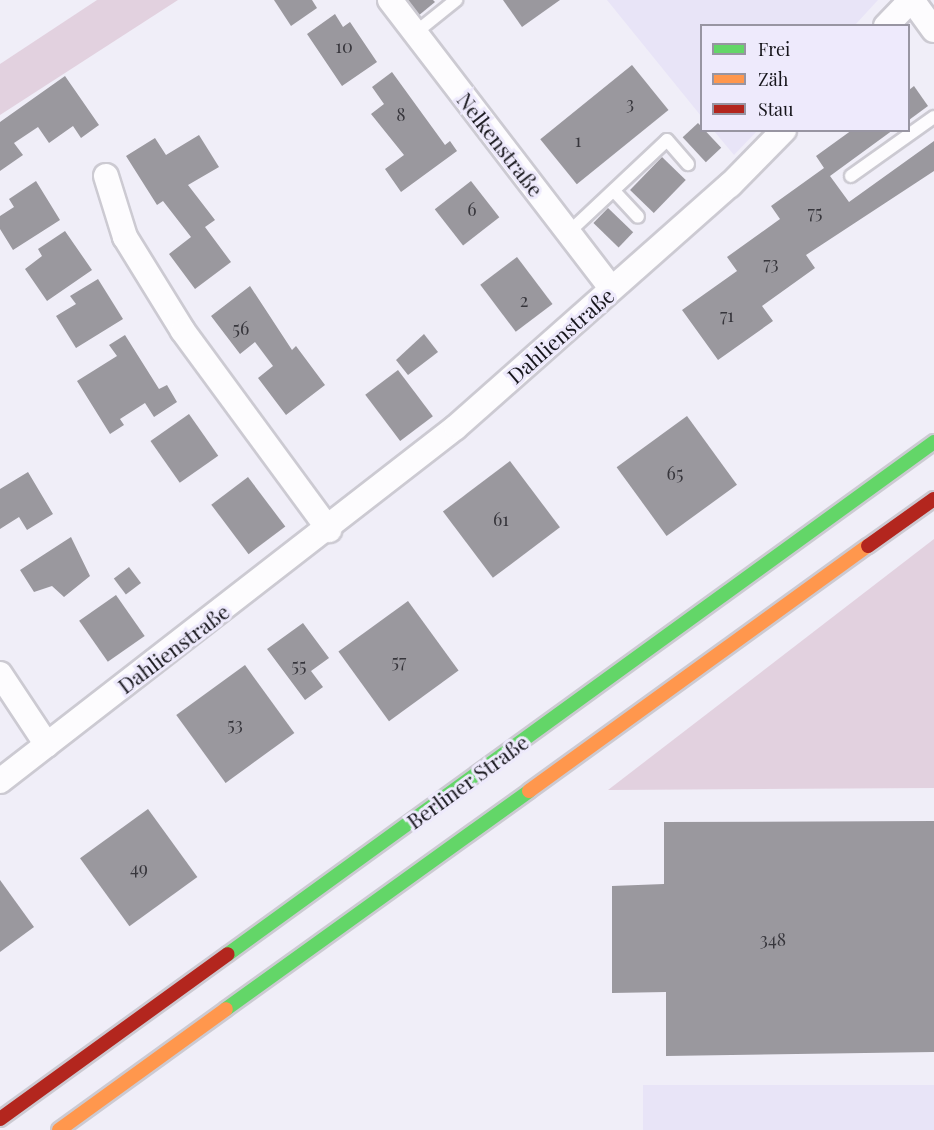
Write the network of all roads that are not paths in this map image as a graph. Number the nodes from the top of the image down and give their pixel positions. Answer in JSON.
{"nodes":[{"id":1,"x":390,"y":0,"type":"edge"},
{"id":2,"x":456,"y":0,"type":"edge"},
{"id":3,"x":911,"y":0,"type":"edge"},
{"id":4,"x":888,"y":24,"type":"edge"},
{"id":5,"x":934,"y":30,"type":"edge"},
{"id":6,"x":415,"y":33,"type":"junction"},
{"id":7,"x":934,"y":117,"type":"edge"},
{"id":8,"x":782,"y":132,"type":"edge"},
{"id":9,"x":688,"y":164,"type":"dead end"},
{"id":10,"x":850,"y":176,"type":"dead end"},
{"id":11,"x":106,"y":177,"type":"dead end"},
{"id":12,"x":614,"y":191,"type":"junction"},
{"id":13,"x":638,"y":217,"type":"dead end"},
{"id":14,"x":569,"y":232,"type":"junction"},
{"id":15,"x":612,"y":289,"type":"junction"},
{"id":16,"x":934,"y":442,"type":"edge"},
{"id":17,"x":934,"y":499,"type":"edge"},
{"id":18,"x":328,"y":530,"type":"junction"},
{"id":19,"x":0,"y":674,"type":"edge"},
{"id":20,"x":47,"y":745,"type":"junction"},
{"id":21,"x":0,"y":781,"type":"edge"},
{"id":22,"x":0,"y":1119,"type":"edge"},
{"id":23,"x":59,"y":1130,"type":"edge"}],
"edges":[{"from":1,"to":6,"type":"street","name":"Nelkenstraße"},
{"from":2,"to":6,"type":"lane"},
{"from":3,"to":4,"type":"street"},
{"from":3,"to":5,"type":"street"},
{"from":6,"to":14,"type":"street","name":"Nelkenstraße"},
{"from":7,"to":10,"type":"lane"},
{"from":8,"to":15,"type":"street","name":"Dahlienstraße"},
{"from":9,"to":12,"type":"lane"},
{"from":11,"to":18,"type":"street"},
{"from":12,"to":13,"type":"lane"},
{"from":12,"to":14,"type":"lane"},
{"from":14,"to":15,"type":"street","name":"Nelkenstraße"},
{"from":15,"to":18,"type":"street","name":"Dahlienstraße"},
{"from":16,"to":22,"type":"main road","name":"Berliner Straße"},
{"from":17,"to":23,"type":"main road","name":"Berliner Straße"},
{"from":18,"to":20,"type":"street","name":"Dahlienstraße"},
{"from":19,"to":20,"type":"street"},
{"from":20,"to":21,"type":"street","name":"Dahlienstraße"}]}
